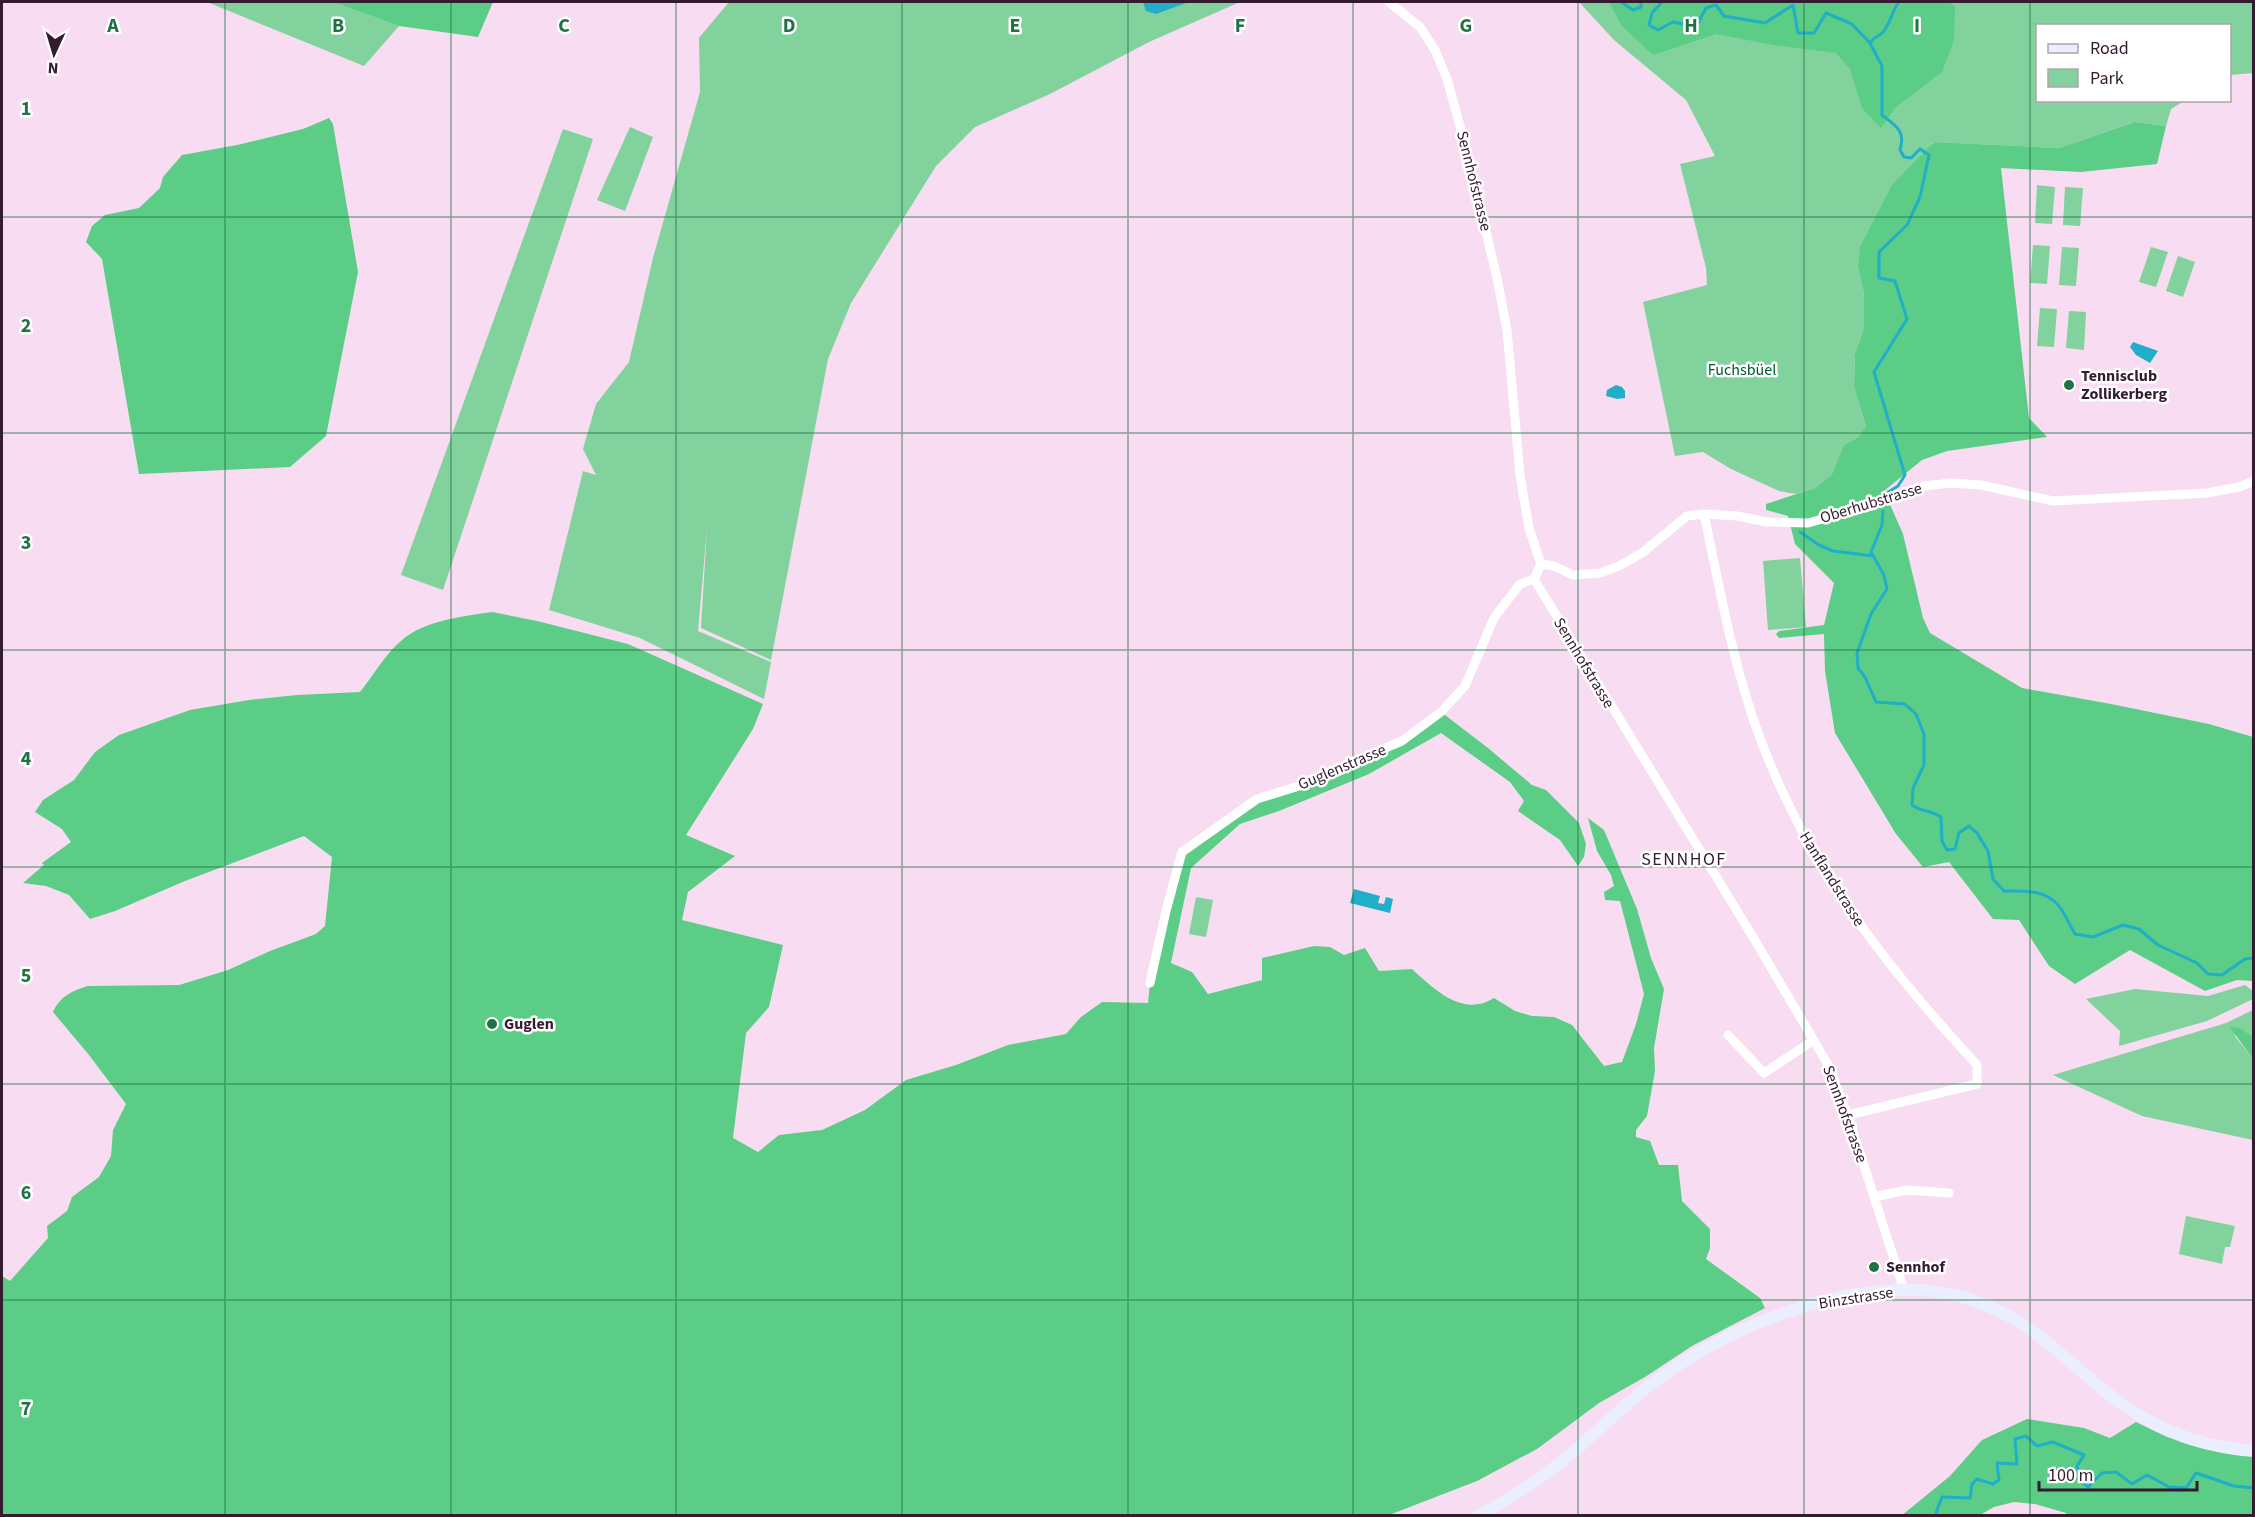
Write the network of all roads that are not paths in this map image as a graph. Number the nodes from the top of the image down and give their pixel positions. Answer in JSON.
{"nodes":[{"id":1,"x":1389,"y":2,"type":"edge"},
{"id":2,"x":2253,"y":481,"type":"edge"},
{"id":3,"x":1704,"y":514,"type":"junction"},
{"id":4,"x":1541,"y":564,"type":"junction"},
{"id":5,"x":1534,"y":579,"type":"junction"},
{"id":6,"x":1150,"y":983,"type":"dead end"},
{"id":7,"x":1728,"y":1035,"type":"dead end"},
{"id":8,"x":1814,"y":1040,"type":"junction"},
{"id":9,"x":1848,"y":1115,"type":"junction"},
{"id":10,"x":1949,"y":1193,"type":"dead end"},
{"id":11,"x":1874,"y":1197,"type":"junction"},
{"id":12,"x":1904,"y":1290,"type":"junction"},
{"id":13,"x":2253,"y":1451,"type":"edge"},
{"id":14,"x":1478,"y":1515,"type":"edge"}],
"edges":[{"from":1,"to":4,"type":"street","name":"Sennhofstrasse"},
{"from":2,"to":3,"type":"street","name":"Oberhubstrasse"},
{"from":3,"to":4,"type":"street","name":"Oberhubstrasse"},
{"from":3,"to":9,"type":"street","name":"Hanflandstrasse"},
{"from":4,"to":5,"type":"street"},
{"from":5,"to":6,"type":"street","name":"Guglenstrasse"},
{"from":5,"to":8,"type":"street","name":"Sennhofstrasse"},
{"from":7,"to":8,"type":"street"},
{"from":8,"to":9,"type":"street","name":"Sennhofstrasse"},
{"from":9,"to":11,"type":"street","name":"Sennhofstrasse"},
{"from":10,"to":11,"type":"street"},
{"from":11,"to":12,"type":"street","name":"Sennhofstrasse"},
{"from":12,"to":13,"type":"main road","name":"Binzstrasse"},
{"from":12,"to":14,"type":"main road","name":"Binzstrasse"}]}
